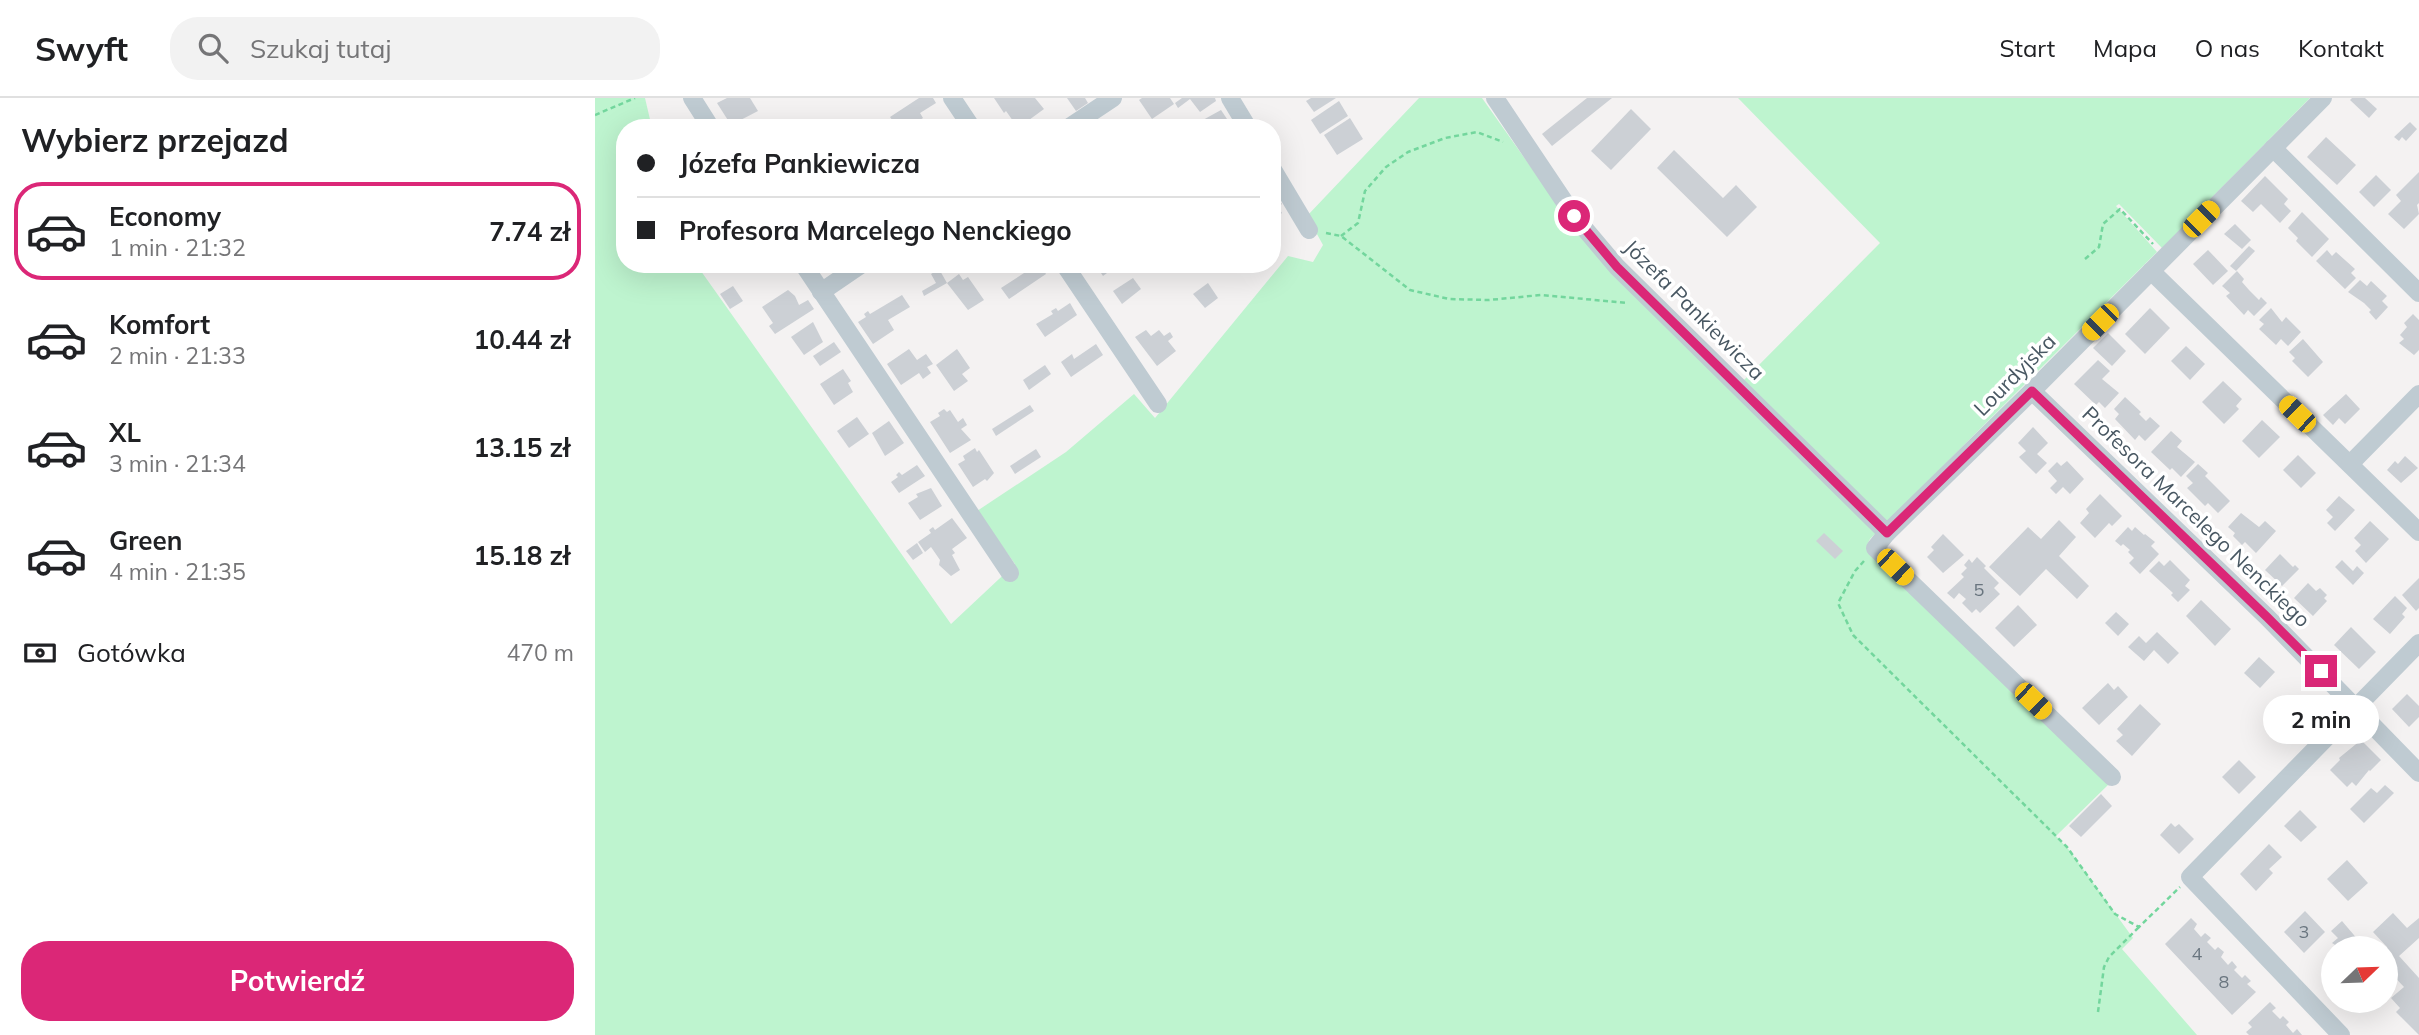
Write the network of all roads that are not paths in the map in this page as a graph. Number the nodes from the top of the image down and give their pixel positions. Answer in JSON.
{"nodes":[{"id":1,"x":692,"y":98,"type":"edge"},
{"id":2,"x":952,"y":98,"type":"edge"},
{"id":3,"x":1112,"y":98,"type":"edge"},
{"id":4,"x":1230,"y":98,"type":"edge"},
{"id":5,"x":1495,"y":98,"type":"edge"},
{"id":6,"x":2322,"y":98,"type":"edge"},
{"id":7,"x":706,"y":119,"type":"edge"},
{"id":8,"x":966,"y":119,"type":"edge"},
{"id":9,"x":1081,"y":119,"type":"edge"},
{"id":10,"x":1243,"y":119,"type":"edge"},
{"id":11,"x":2273,"y":148,"type":"junction"},
{"id":12,"x":1281,"y":183,"type":"edge"},
{"id":13,"x":1309,"y":230,"type":"road end"},
{"id":14,"x":2151,"y":271,"type":"junction"},
{"id":15,"x":809,"y":273,"type":"edge"},
{"id":16,"x":849,"y":273,"type":"edge"},
{"id":17,"x":1070,"y":273,"type":"edge"},
{"id":18,"x":821,"y":292,"type":"junction"},
{"id":19,"x":2419,"y":293,"type":"edge"},
{"id":20,"x":2032,"y":391,"type":"junction"},
{"id":21,"x":2419,"y":394,"type":"edge"},
{"id":22,"x":1158,"y":404,"type":"dead end"},
{"id":23,"x":2350,"y":464,"type":"junction"},
{"id":24,"x":2419,"y":532,"type":"edge"},
{"id":25,"x":1887,"y":533,"type":"junction"},
{"id":26,"x":1010,"y":573,"type":"dead end"},
{"id":27,"x":2419,"y":643,"type":"edge"},
{"id":28,"x":2356,"y":708,"type":"junction"},
{"id":29,"x":2419,"y":773,"type":"edge"},
{"id":30,"x":2112,"y":777,"type":"dead end"},
{"id":31,"x":2341,"y":1035,"type":"edge"}],
"edges":[{"from":1,"to":7,"type":"street"},
{"from":2,"to":8,"type":"street"},
{"from":3,"to":9,"type":"street"},
{"from":4,"to":10,"type":"street"},
{"from":5,"to":25,"type":"street","name":"Józefa Pankiewicza"},
{"from":6,"to":11,"type":"street","name":"Lourdyjska"},
{"from":11,"to":14,"type":"street","name":"Lourdyjska"},
{"from":11,"to":19,"type":"street"},
{"from":12,"to":13,"type":"street"},
{"from":14,"to":20,"type":"street","name":"Lourdyjska"},
{"from":14,"to":23,"type":"street"},
{"from":15,"to":18,"type":"street"},
{"from":16,"to":18,"type":"street"},
{"from":17,"to":22,"type":"street"},
{"from":18,"to":26,"type":"street"},
{"from":20,"to":25,"type":"street","name":"Lourdyjska"},
{"from":20,"to":28,"type":"street","name":"Profesora Marcelego Nenckiego"},
{"from":21,"to":23,"type":"street"},
{"from":23,"to":24,"type":"street"},
{"from":25,"to":30,"type":"street","name":"Lourdyjska"},
{"from":27,"to":28,"type":"street"},
{"from":28,"to":29,"type":"street","name":"Profesora Marcelego Nenckiego"},
{"from":28,"to":31,"type":"street"}]}
